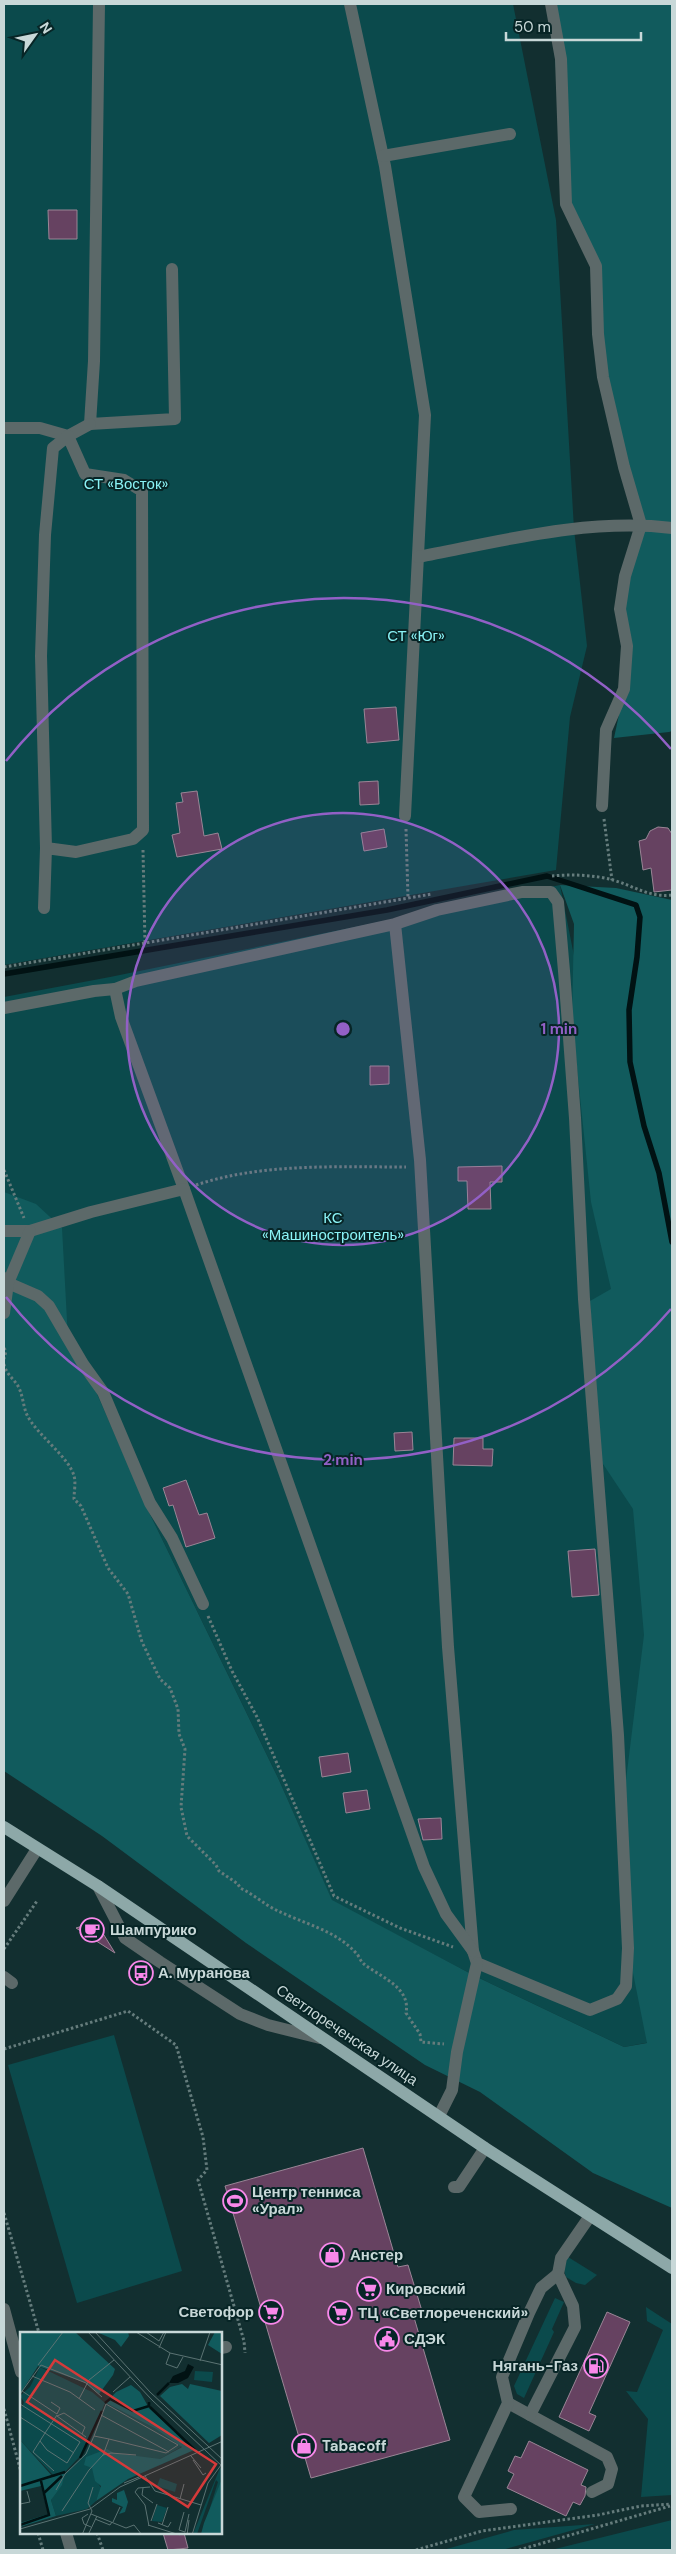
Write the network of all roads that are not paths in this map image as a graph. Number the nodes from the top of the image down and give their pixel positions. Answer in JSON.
{"nodes":[{"id":1,"x":99,"y":4,"type":"edge"},
{"id":2,"x":350,"y":4,"type":"edge"},
{"id":3,"x":551,"y":4,"type":"edge"},
{"id":4,"x":510,"y":134,"type":"dead end"},
{"id":5,"x":383,"y":156,"type":"junction"},
{"id":6,"x":172,"y":269,"type":"dead end"},
{"id":7,"x":90,"y":424,"type":"junction"},
{"id":8,"x":4,"y":428,"type":"edge"},
{"id":9,"x":68,"y":436,"type":"junction"},
{"id":10,"x":641,"y":525,"type":"junction"},
{"id":11,"x":672,"y":528,"type":"edge"},
{"id":12,"x":418,"y":557,"type":"junction"},
{"id":13,"x":602,"y":806,"type":"road end"},
{"id":14,"x":405,"y":816,"type":"road end"},
{"id":15,"x":46,"y":848,"type":"junction"},
{"id":16,"x":44,"y":908,"type":"dead end"},
{"id":17,"x":394,"y":924,"type":"junction"},
{"id":18,"x":115,"y":989,"type":"junction"},
{"id":19,"x":4,"y":1008,"type":"edge"},
{"id":20,"x":184,"y":1190,"type":"junction"},
{"id":21,"x":4,"y":1231,"type":"edge"},
{"id":22,"x":30,"y":1231,"type":"junction"},
{"id":23,"x":6,"y":1280,"type":"edge"},
{"id":24,"x":4,"y":1313,"type":"edge"},
{"id":25,"x":203,"y":1604,"type":"road end"},
{"id":26,"x":4,"y":1827,"type":"edge"},
{"id":27,"x":37,"y":1848,"type":"junction"},
{"id":28,"x":98,"y":1886,"type":"junction"},
{"id":29,"x":4,"y":1900,"type":"edge"},
{"id":30,"x":475,"y":1957,"type":"junction"},
{"id":31,"x":322,"y":2038,"type":"junction"},
{"id":32,"x":439,"y":2116,"type":"junction"},
{"id":33,"x":485,"y":2148,"type":"junction"},
{"id":34,"x":454,"y":2187,"type":"dead end"},
{"id":35,"x":590,"y":2216,"type":"junction"},
{"id":36,"x":672,"y":2268,"type":"edge"},
{"id":37,"x":558,"y":2274,"type":"junction"},
{"id":38,"x":4,"y":2309,"type":"edge"},
{"id":39,"x":20,"y":2368,"type":"edge"},
{"id":40,"x":508,"y":2403,"type":"junction"},
{"id":41,"x":530,"y":2415,"type":"junction"},
{"id":42,"x":592,"y":2492,"type":"dead end"},
{"id":43,"x":511,"y":2509,"type":"dead end"},
{"id":44,"x":66,"y":2534,"type":"edge"},
{"id":45,"x":71,"y":2550,"type":"edge"}],
"edges":[{"from":1,"to":7,"type":"street"},
{"from":2,"to":5,"type":"street"},
{"from":3,"to":10,"type":"street"},
{"from":4,"to":5,"type":"street"},
{"from":5,"to":12,"type":"street"},
{"from":6,"to":7,"type":"street"},
{"from":7,"to":9,"type":"street"},
{"from":8,"to":9,"type":"street"},
{"from":9,"to":15,"type":"street"},
{"from":9,"to":15,"type":"street"},
{"from":10,"to":11,"type":"street"},
{"from":10,"to":12,"type":"street"},
{"from":10,"to":13,"type":"street"},
{"from":12,"to":14,"type":"street"},
{"from":15,"to":16,"type":"street"},
{"from":17,"to":18,"type":"street"},
{"from":17,"to":30,"type":"street"},
{"from":17,"to":30,"type":"street"},
{"from":18,"to":19,"type":"street"},
{"from":18,"to":20,"type":"street"},
{"from":20,"to":22,"type":"street"},
{"from":20,"to":30,"type":"street"},
{"from":21,"to":22,"type":"street"},
{"from":22,"to":23,"type":"street"},
{"from":23,"to":24,"type":"street"},
{"from":23,"to":25,"type":"street"},
{"from":26,"to":27,"type":"main road","name":"Светлореченская улица"},
{"from":27,"to":28,"type":"main road","name":"Светлореченская улица"},
{"from":27,"to":29,"type":"street"},
{"from":28,"to":31,"type":"main road","name":"Светлореченская улица"},
{"from":28,"to":31,"type":"street"},
{"from":30,"to":32,"type":"street"},
{"from":31,"to":32,"type":"main road","name":"Светлореченская улица"},
{"from":32,"to":33,"type":"main road","name":"Светлореченская улица"},
{"from":33,"to":34,"type":"street"},
{"from":33,"to":35,"type":"main road","name":"Светлореченская улица"},
{"from":35,"to":36,"type":"main road","name":"Светлореченская улица"},
{"from":35,"to":37,"type":"street"},
{"from":37,"to":40,"type":"street"},
{"from":37,"to":41,"type":"street"},
{"from":38,"to":39,"type":"street"},
{"from":40,"to":41,"type":"street"},
{"from":40,"to":43,"type":"street"},
{"from":41,"to":42,"type":"street"},
{"from":44,"to":45,"type":"street"}]}
